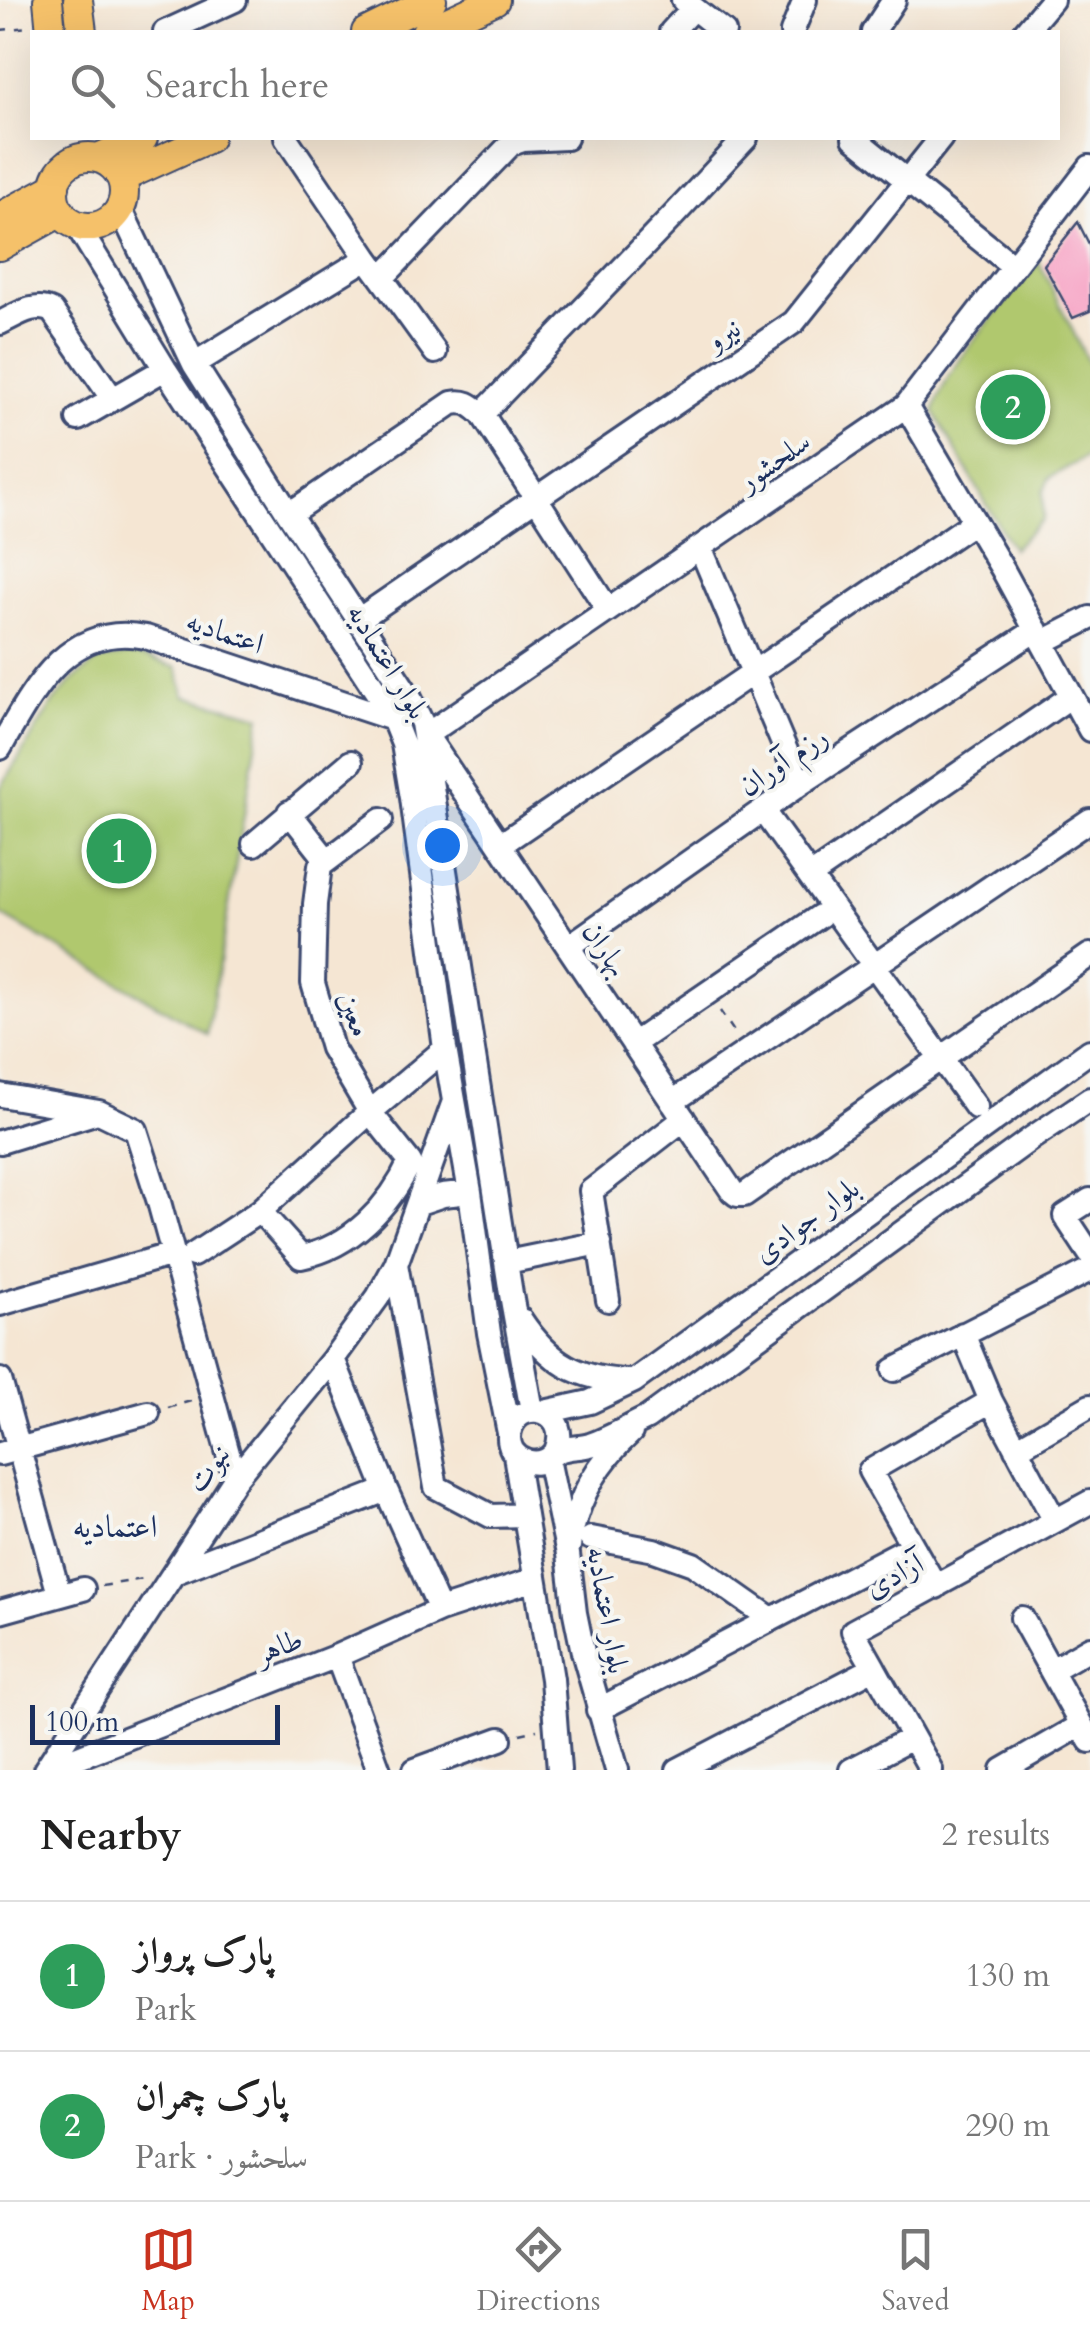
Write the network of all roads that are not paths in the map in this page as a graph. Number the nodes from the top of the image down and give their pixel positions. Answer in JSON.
{"nodes":[{"id":1,"x":78,"y":0,"type":"edge"},
{"id":2,"x":235,"y":0,"type":"edge"},
{"id":3,"x":432,"y":0,"type":"edge"},
{"id":4,"x":495,"y":0,"type":"edge"},
{"id":5,"x":805,"y":0,"type":"edge"},
{"id":6,"x":894,"y":0,"type":"edge"},
{"id":7,"x":1052,"y":0,"type":"edge"},
{"id":8,"x":688,"y":4,"type":"edge"},
{"id":9,"x":82,"y":30,"type":"edge"},
{"id":10,"x":169,"y":30,"type":"edge"},
{"id":11,"x":370,"y":30,"type":"edge"},
{"id":12,"x":430,"y":30,"type":"edge"},
{"id":13,"x":672,"y":30,"type":"edge"},
{"id":14,"x":721,"y":30,"type":"edge"},
{"id":15,"x":793,"y":30,"type":"edge"},
{"id":16,"x":874,"y":30,"type":"edge"},
{"id":17,"x":1028,"y":30,"type":"edge"},
{"id":18,"x":139,"y":140,"type":"edge"},
{"id":19,"x":205,"y":140,"type":"edge"},
{"id":20,"x":287,"y":140,"type":"edge"},
{"id":21,"x":523,"y":140,"type":"edge"},
{"id":22,"x":744,"y":140,"type":"edge"},
{"id":23,"x":857,"y":140,"type":"edge"},
{"id":24,"x":939,"y":140,"type":"edge"},
{"id":25,"x":1090,"y":167,"type":"edge"},
{"id":26,"x":76,"y":172,"type":"edge"},
{"id":27,"x":121,"y":178,"type":"junction"},
{"id":28,"x":907,"y":180,"type":"junction"},
{"id":29,"x":120,"y":208,"type":"junction"},
{"id":30,"x":0,"y":218,"type":"edge"},
{"id":31,"x":0,"y":246,"type":"edge"},
{"id":32,"x":367,"y":258,"type":"junction"},
{"id":33,"x":1013,"y":266,"type":"junction"},
{"id":34,"x":382,"y":278,"type":"junction"},
{"id":35,"x":0,"y":323,"type":"edge"},
{"id":36,"x":435,"y":352,"type":"dead end"},
{"id":37,"x":194,"y":364,"type":"junction"},
{"id":38,"x":165,"y":369,"type":"junction"},
{"id":39,"x":112,"y":398,"type":"junction"},
{"id":40,"x":906,"y":406,"type":"junction"},
{"id":41,"x":482,"y":414,"type":"junction"},
{"id":42,"x":78,"y":419,"type":"dead end"},
{"id":43,"x":536,"y":498,"type":"junction"},
{"id":44,"x":289,"y":514,"type":"junction"},
{"id":45,"x":974,"y":522,"type":"junction"},
{"id":46,"x":700,"y":548,"type":"junction"},
{"id":47,"x":608,"y":610,"type":"junction"},
{"id":48,"x":1090,"y":618,"type":"edge"},
{"id":49,"x":358,"y":620,"type":"junction"},
{"id":50,"x":1039,"y":636,"type":"junction"},
{"id":51,"x":754,"y":670,"type":"junction"},
{"id":52,"x":1070,"y":697,"type":"junction"},
{"id":53,"x":394,"y":719,"type":"junction"},
{"id":54,"x":1090,"y":730,"type":"edge"},
{"id":55,"x":426,"y":735,"type":"junction"},
{"id":56,"x":0,"y":748,"type":"edge"},
{"id":57,"x":350,"y":762,"type":"dead end"},
{"id":58,"x":800,"y":784,"type":"junction"},
{"id":59,"x":763,"y":811,"type":"junction"},
{"id":60,"x":289,"y":812,"type":"junction"},
{"id":61,"x":381,"y":820,"type":"dead end"},
{"id":62,"x":1090,"y":820,"type":"edge"},
{"id":63,"x":254,"y":844,"type":"dead end"},
{"id":64,"x":500,"y":846,"type":"junction"},
{"id":65,"x":326,"y":859,"type":"junction"},
{"id":66,"x":810,"y":876,"type":"junction"},
{"id":67,"x":820,"y":916,"type":"dead end"},
{"id":68,"x":568,"y":947,"type":"junction"},
{"id":69,"x":1090,"y":955,"type":"edge"},
{"id":70,"x":874,"y":966,"type":"junction"},
{"id":71,"x":633,"y":1044,"type":"junction"},
{"id":72,"x":445,"y":1049,"type":"junction"},
{"id":73,"x":1090,"y":1051,"type":"edge"},
{"id":74,"x":940,"y":1057,"type":"junction"},
{"id":75,"x":0,"y":1095,"type":"edge"},
{"id":76,"x":1090,"y":1099,"type":"edge"},
{"id":77,"x":454,"y":1102,"type":"junction"},
{"id":78,"x":976,"y":1108,"type":"dead end"},
{"id":79,"x":678,"y":1110,"type":"junction"},
{"id":80,"x":1010,"y":1110,"type":"junction"},
{"id":81,"x":99,"y":1112,"type":"junction"},
{"id":82,"x":370,"y":1112,"type":"junction"},
{"id":83,"x":1032,"y":1138,"type":"junction"},
{"id":84,"x":0,"y":1142,"type":"edge"},
{"id":85,"x":410,"y":1162,"type":"junction"},
{"id":86,"x":423,"y":1192,"type":"junction"},
{"id":87,"x":470,"y":1192,"type":"junction"},
{"id":88,"x":1090,"y":1200,"type":"edge"},
{"id":89,"x":260,"y":1211,"type":"junction"},
{"id":90,"x":600,"y":1244,"type":"junction"},
{"id":91,"x":1090,"y":1254,"type":"edge"},
{"id":92,"x":183,"y":1255,"type":"junction"},
{"id":93,"x":507,"y":1262,"type":"junction"},
{"id":94,"x":396,"y":1264,"type":"junction"},
{"id":95,"x":1090,"y":1270,"type":"edge"},
{"id":96,"x":511,"y":1294,"type":"junction"},
{"id":97,"x":608,"y":1300,"type":"dead end"},
{"id":98,"x":0,"y":1304,"type":"edge"},
{"id":99,"x":963,"y":1334,"type":"junction"},
{"id":100,"x":332,"y":1359,"type":"junction"},
{"id":101,"x":894,"y":1370,"type":"dead end"},
{"id":102,"x":0,"y":1380,"type":"edge"},
{"id":103,"x":634,"y":1381,"type":"junction"},
{"id":104,"x":991,"y":1401,"type":"junction"},
{"id":105,"x":1090,"y":1406,"type":"edge"},
{"id":106,"x":538,"y":1412,"type":"junction"},
{"id":107,"x":148,"y":1413,"type":"road end"},
{"id":108,"x":647,"y":1418,"type":"junction"},
{"id":109,"x":512,"y":1444,"type":"junction"},
{"id":110,"x":1016,"y":1449,"type":"junction"},
{"id":111,"x":9,"y":1452,"type":"edge"},
{"id":112,"x":552,"y":1455,"type":"junction"},
{"id":113,"x":235,"y":1479,"type":"junction"},
{"id":114,"x":386,"y":1490,"type":"junction"},
{"id":115,"x":1090,"y":1502,"type":"edge"},
{"id":116,"x":524,"y":1515,"type":"junction"},
{"id":117,"x":1055,"y":1521,"type":"junction"},
{"id":118,"x":591,"y":1538,"type":"dead end"},
{"id":119,"x":912,"y":1546,"type":"junction"},
{"id":120,"x":568,"y":1554,"type":"junction"},
{"id":121,"x":174,"y":1573,"type":"junction"},
{"id":122,"x":535,"y":1579,"type":"junction"},
{"id":123,"x":936,"y":1586,"type":"junction"},
{"id":124,"x":83,"y":1589,"type":"road end"},
{"id":125,"x":59,"y":1594,"type":"junction"},
{"id":126,"x":440,"y":1610,"type":"junction"},
{"id":127,"x":0,"y":1612,"type":"edge"},
{"id":128,"x":770,"y":1618,"type":"junction"},
{"id":129,"x":1022,"y":1618,"type":"dead end"},
{"id":130,"x":1090,"y":1648,"type":"edge"},
{"id":131,"x":336,"y":1656,"type":"junction"},
{"id":132,"x":874,"y":1668,"type":"junction"},
{"id":133,"x":1052,"y":1670,"type":"junction"},
{"id":134,"x":598,"y":1710,"type":"junction"},
{"id":135,"x":1086,"y":1733,"type":"edge"},
{"id":136,"x":912,"y":1738,"type":"junction"},
{"id":137,"x":500,"y":1739,"type":"road end"},
{"id":138,"x":44,"y":1770,"type":"edge"},
{"id":139,"x":380,"y":1770,"type":"edge"},
{"id":140,"x":415,"y":1770,"type":"edge"},
{"id":141,"x":559,"y":1770,"type":"edge"},
{"id":142,"x":617,"y":1770,"type":"edge"},
{"id":143,"x":678,"y":1770,"type":"edge"},
{"id":144,"x":851,"y":1770,"type":"edge"},
{"id":145,"x":931,"y":1770,"type":"edge"},
{"id":146,"x":1002,"y":1770,"type":"edge"}],
"edges":[{"from":1,"to":9,"type":"main road"},
{"from":2,"to":10,"type":"street"},
{"from":3,"to":11,"type":"main road"},
{"from":4,"to":12,"type":"main road"},
{"from":5,"to":15,"type":"street"},
{"from":6,"to":16,"type":"street"},
{"from":7,"to":17,"type":"street"},
{"from":8,"to":13,"type":"street"},
{"from":8,"to":14,"type":"street"},
{"from":18,"to":26,"type":"main road"},
{"from":19,"to":27,"type":"main road"},
{"from":20,"to":32,"type":"street"},
{"from":21,"to":34,"type":"street"},
{"from":22,"to":41,"type":"street"},
{"from":23,"to":28,"type":"street"},
{"from":24,"to":28,"type":"street","name":"نیرو"},
{"from":25,"to":33,"type":"street","name":"سلحشور"},
{"from":26,"to":27,"type":"main road"},
{"from":26,"to":29,"type":"main road"},
{"from":26,"to":30,"type":"main road"},
{"from":26,"to":31,"type":"main road"},
{"from":26,"to":38,"type":"street","name":"بلوار اعتمادیه"},
{"from":27,"to":29,"type":"main road"},
{"from":28,"to":33,"type":"street"},
{"from":28,"to":43,"type":"street","name":"نیرو"},
{"from":29,"to":37,"type":"street","name":"بلوار اعتمادیه"},
{"from":32,"to":34,"type":"street"},
{"from":32,"to":37,"type":"street"},
{"from":33,"to":40,"type":"street","name":"سلحشور"},
{"from":34,"to":36,"type":"street"},
{"from":35,"to":39,"type":"street"},
{"from":37,"to":44,"type":"street","name":"بلوار اعتمادیه"},
{"from":38,"to":39,"type":"street"},
{"from":38,"to":53,"type":"street","name":"بلوار اعتمادیه"},
{"from":39,"to":42,"type":"street"},
{"from":40,"to":45,"type":"street"},
{"from":40,"to":46,"type":"street","name":"سلحشور"},
{"from":41,"to":43,"type":"street"},
{"from":41,"to":44,"type":"street"},
{"from":43,"to":47,"type":"street"},
{"from":43,"to":49,"type":"street","name":"نیرو"},
{"from":44,"to":49,"type":"street","name":"بلوار اعتمادیه"},
{"from":45,"to":50,"type":"street"},
{"from":45,"to":51,"type":"street"},
{"from":46,"to":47,"type":"street","name":"سلحشور"},
{"from":46,"to":51,"type":"street"},
{"from":47,"to":55,"type":"street","name":"سلحشور"},
{"from":48,"to":50,"type":"street","name":"رزم آوران"},
{"from":49,"to":55,"type":"street","name":"بلوار اعتمادیه"},
{"from":50,"to":52,"type":"street"},
{"from":50,"to":58,"type":"street","name":"رزم آوران"},
{"from":51,"to":58,"type":"street"},
{"from":51,"to":64,"type":"street"},
{"from":52,"to":54,"type":"street"},
{"from":52,"to":66,"type":"street"},
{"from":53,"to":56,"type":"street","name":"اعتمادیه"},
{"from":53,"to":72,"type":"street","name":"بلوار اعتمادیه"},
{"from":55,"to":64,"type":"street","name":"بهاران"},
{"from":55,"to":93,"type":"street","name":"بلوار اعتمادیه"},
{"from":57,"to":60,"type":"street"},
{"from":58,"to":59,"type":"street","name":"رزم آوران"},
{"from":59,"to":66,"type":"street"},
{"from":59,"to":68,"type":"street","name":"رزم آوران"},
{"from":60,"to":63,"type":"street"},
{"from":60,"to":65,"type":"street"},
{"from":61,"to":65,"type":"street"},
{"from":62,"to":70,"type":"street"},
{"from":64,"to":68,"type":"street","name":"بهاران"},
{"from":65,"to":82,"type":"street","name":"معین"},
{"from":66,"to":70,"type":"street"},
{"from":67,"to":71,"type":"street"},
{"from":68,"to":71,"type":"street","name":"بهاران"},
{"from":69,"to":74,"type":"street"},
{"from":70,"to":74,"type":"street"},
{"from":70,"to":79,"type":"street"},
{"from":71,"to":79,"type":"street","name":"بهاران"},
{"from":72,"to":77,"type":"street","name":"بلوار اعتمادیه"},
{"from":72,"to":82,"type":"street"},
{"from":73,"to":80,"type":"street","name":"بلوار جوادی"},
{"from":74,"to":78,"type":"street"},
{"from":74,"to":79,"type":"street","name":"بهاران"},
{"from":75,"to":81,"type":"street"},
{"from":76,"to":83,"type":"street"},
{"from":77,"to":86,"type":"street","name":"نبوت"},
{"from":77,"to":87,"type":"street","name":"بلوار اعتمادیه"},
{"from":79,"to":90,"type":"street"},
{"from":80,"to":83,"type":"street"},
{"from":80,"to":103,"type":"street","name":"بلوار جوادی"},
{"from":81,"to":84,"type":"street"},
{"from":81,"to":92,"type":"street"},
{"from":82,"to":85,"type":"street","name":"معین"},
{"from":82,"to":89,"type":"street"},
{"from":83,"to":108,"type":"street"},
{"from":85,"to":86,"type":"street","name":"معین"},
{"from":85,"to":89,"type":"street"},
{"from":86,"to":87,"type":"street"},
{"from":86,"to":94,"type":"street","name":"نبوت"},
{"from":87,"to":109,"type":"street","name":"بلوار اعتمادیه"},
{"from":88,"to":91,"type":"street"},
{"from":89,"to":92,"type":"street"},
{"from":90,"to":93,"type":"street"},
{"from":90,"to":97,"type":"street"},
{"from":92,"to":98,"type":"street"},
{"from":92,"to":113,"type":"street"},
{"from":93,"to":96,"type":"street","name":"بلوار اعتمادیه"},
{"from":94,"to":100,"type":"street","name":"نبوت"},
{"from":94,"to":116,"type":"street"},
{"from":95,"to":99,"type":"street"},
{"from":96,"to":103,"type":"street"},
{"from":96,"to":106,"type":"street","name":"بلوار اعتمادیه"},
{"from":99,"to":101,"type":"street"},
{"from":99,"to":104,"type":"street"},
{"from":100,"to":113,"type":"street","name":"نبوت"},
{"from":100,"to":114,"type":"street"},
{"from":102,"to":111,"type":"street"},
{"from":103,"to":106,"type":"street","name":"بلوار جوادی"},
{"from":104,"to":110,"type":"street"},
{"from":104,"to":119,"type":"street"},
{"from":105,"to":110,"type":"street"},
{"from":106,"to":109,"type":"street"},
{"from":106,"to":112,"type":"street"},
{"from":107,"to":111,"type":"street"},
{"from":108,"to":112,"type":"street"},
{"from":108,"to":120,"type":"street"},
{"from":109,"to":112,"type":"street"},
{"from":109,"to":116,"type":"street","name":"بلوار اعتمادیه"},
{"from":110,"to":117,"type":"street"},
{"from":111,"to":125,"type":"street"},
{"from":112,"to":120,"type":"street","name":"بلوار اعتمادیه"},
{"from":113,"to":121,"type":"street","name":"نبوت"},
{"from":114,"to":121,"type":"street"},
{"from":114,"to":126,"type":"street"},
{"from":115,"to":117,"type":"street","name":"آزادی"},
{"from":116,"to":122,"type":"street","name":"بلوار اعتمادیه"},
{"from":117,"to":123,"type":"street","name":"آزادی"},
{"from":118,"to":128,"type":"street"},
{"from":119,"to":123,"type":"street"},
{"from":119,"to":128,"type":"street"},
{"from":120,"to":134,"type":"street","name":"بلوار اعتمادیه"},
{"from":121,"to":138,"type":"street","name":"نبوت"},
{"from":122,"to":126,"type":"street","name":"طاهر"},
{"from":122,"to":141,"type":"street","name":"بلوار اعتمادیه"},
{"from":123,"to":132,"type":"street","name":"آزادی"},
{"from":124,"to":125,"type":"street"},
{"from":125,"to":127,"type":"street"},
{"from":126,"to":131,"type":"street","name":"طاهر"},
{"from":128,"to":134,"type":"street"},
{"from":129,"to":133,"type":"street"},
{"from":130,"to":133,"type":"street"},
{"from":131,"to":138,"type":"street","name":"طاهر"},
{"from":131,"to":139,"type":"street"},
{"from":132,"to":136,"type":"street"},
{"from":132,"to":143,"type":"street"},
{"from":133,"to":135,"type":"street"},
{"from":134,"to":142,"type":"street","name":"بلوار اعتمادیه"},
{"from":135,"to":146,"type":"street"},
{"from":136,"to":144,"type":"street"},
{"from":136,"to":145,"type":"street"},
{"from":137,"to":140,"type":"street"}]}
